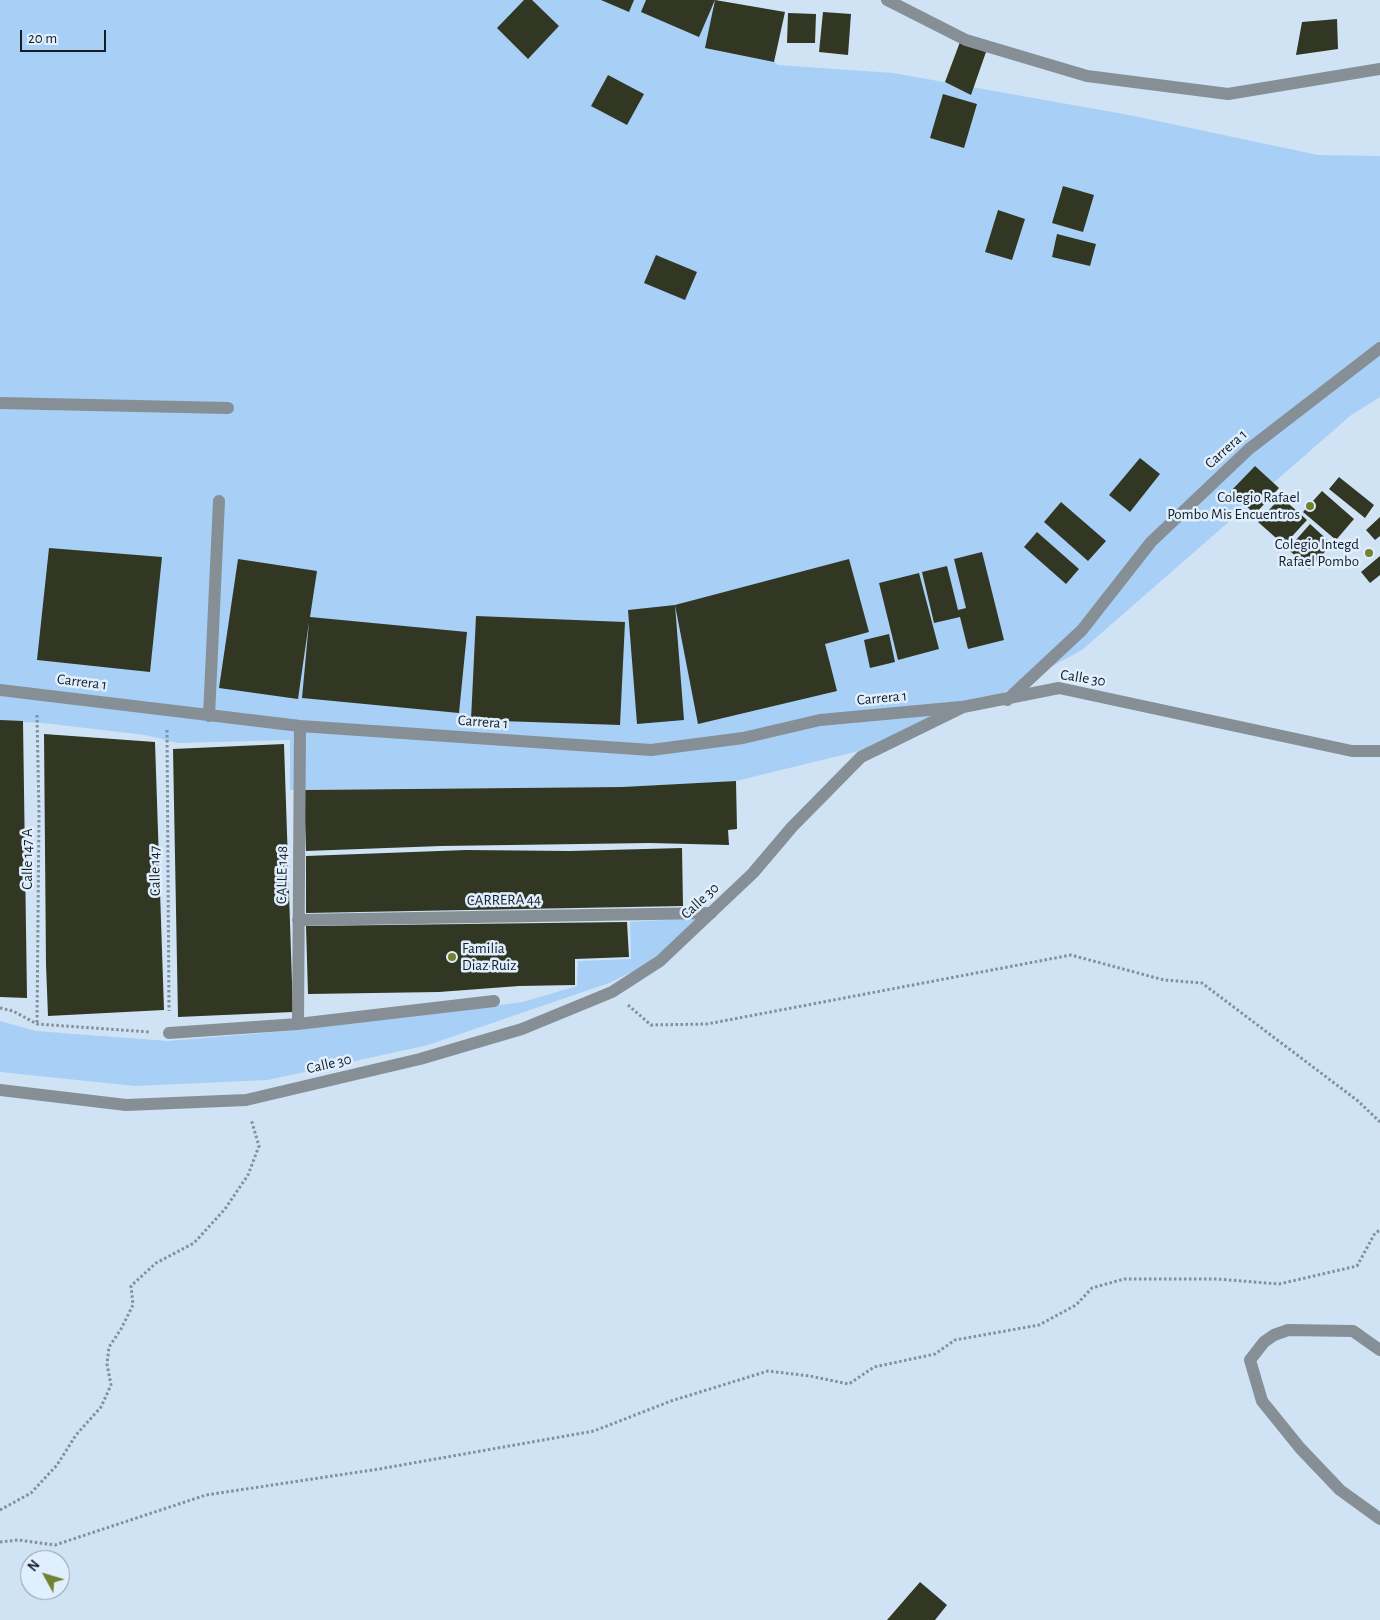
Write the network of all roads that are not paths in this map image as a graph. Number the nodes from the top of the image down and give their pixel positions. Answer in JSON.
{"nodes":[{"id":1,"x":887,"y":0,"type":"edge"},
{"id":2,"x":1380,"y":69,"type":"edge"},
{"id":3,"x":1380,"y":348,"type":"edge"},
{"id":4,"x":0,"y":402,"type":"edge"},
{"id":5,"x":228,"y":408,"type":"dead end"},
{"id":6,"x":219,"y":501,"type":"dead end"},
{"id":7,"x":0,"y":690,"type":"edge"},
{"id":8,"x":1007,"y":700,"type":"junction"},
{"id":9,"x":963,"y":707,"type":"junction"},
{"id":10,"x":208,"y":716,"type":"junction"},
{"id":11,"x":300,"y":726,"type":"junction"},
{"id":12,"x":1380,"y":751,"type":"edge"},
{"id":13,"x":711,"y":913,"type":"junction"},
{"id":14,"x":298,"y":920,"type":"junction"},
{"id":15,"x":494,"y":1002,"type":"dead end"},
{"id":16,"x":298,"y":1024,"type":"junction"},
{"id":17,"x":169,"y":1033,"type":"road end"},
{"id":18,"x":0,"y":1090,"type":"edge"},
{"id":19,"x":1380,"y":1350,"type":"edge"},
{"id":20,"x":1380,"y":1519,"type":"edge"}],
"edges":[{"from":1,"to":2,"type":"street"},
{"from":3,"to":8,"type":"street","name":"Carrera 1"},
{"from":4,"to":5,"type":"street"},
{"from":6,"to":10,"type":"street"},
{"from":7,"to":10,"type":"street","name":"Carrera 1"},
{"from":8,"to":9,"type":"street","name":"Calle 30"},
{"from":8,"to":12,"type":"street","name":"Calle 30"},
{"from":9,"to":11,"type":"street","name":"Carrera 1"},
{"from":9,"to":13,"type":"street","name":"Calle 30"},
{"from":10,"to":11,"type":"street","name":"Carrera 1"},
{"from":11,"to":14,"type":"street","name":"CALLE 148"},
{"from":13,"to":14,"type":"street","name":"CARRERA 44"},
{"from":13,"to":18,"type":"street","name":"Calle 30"},
{"from":14,"to":16,"type":"street","name":"CALLE 148"},
{"from":15,"to":16,"type":"street"},
{"from":16,"to":17,"type":"street"},
{"from":19,"to":20,"type":"street"}]}
